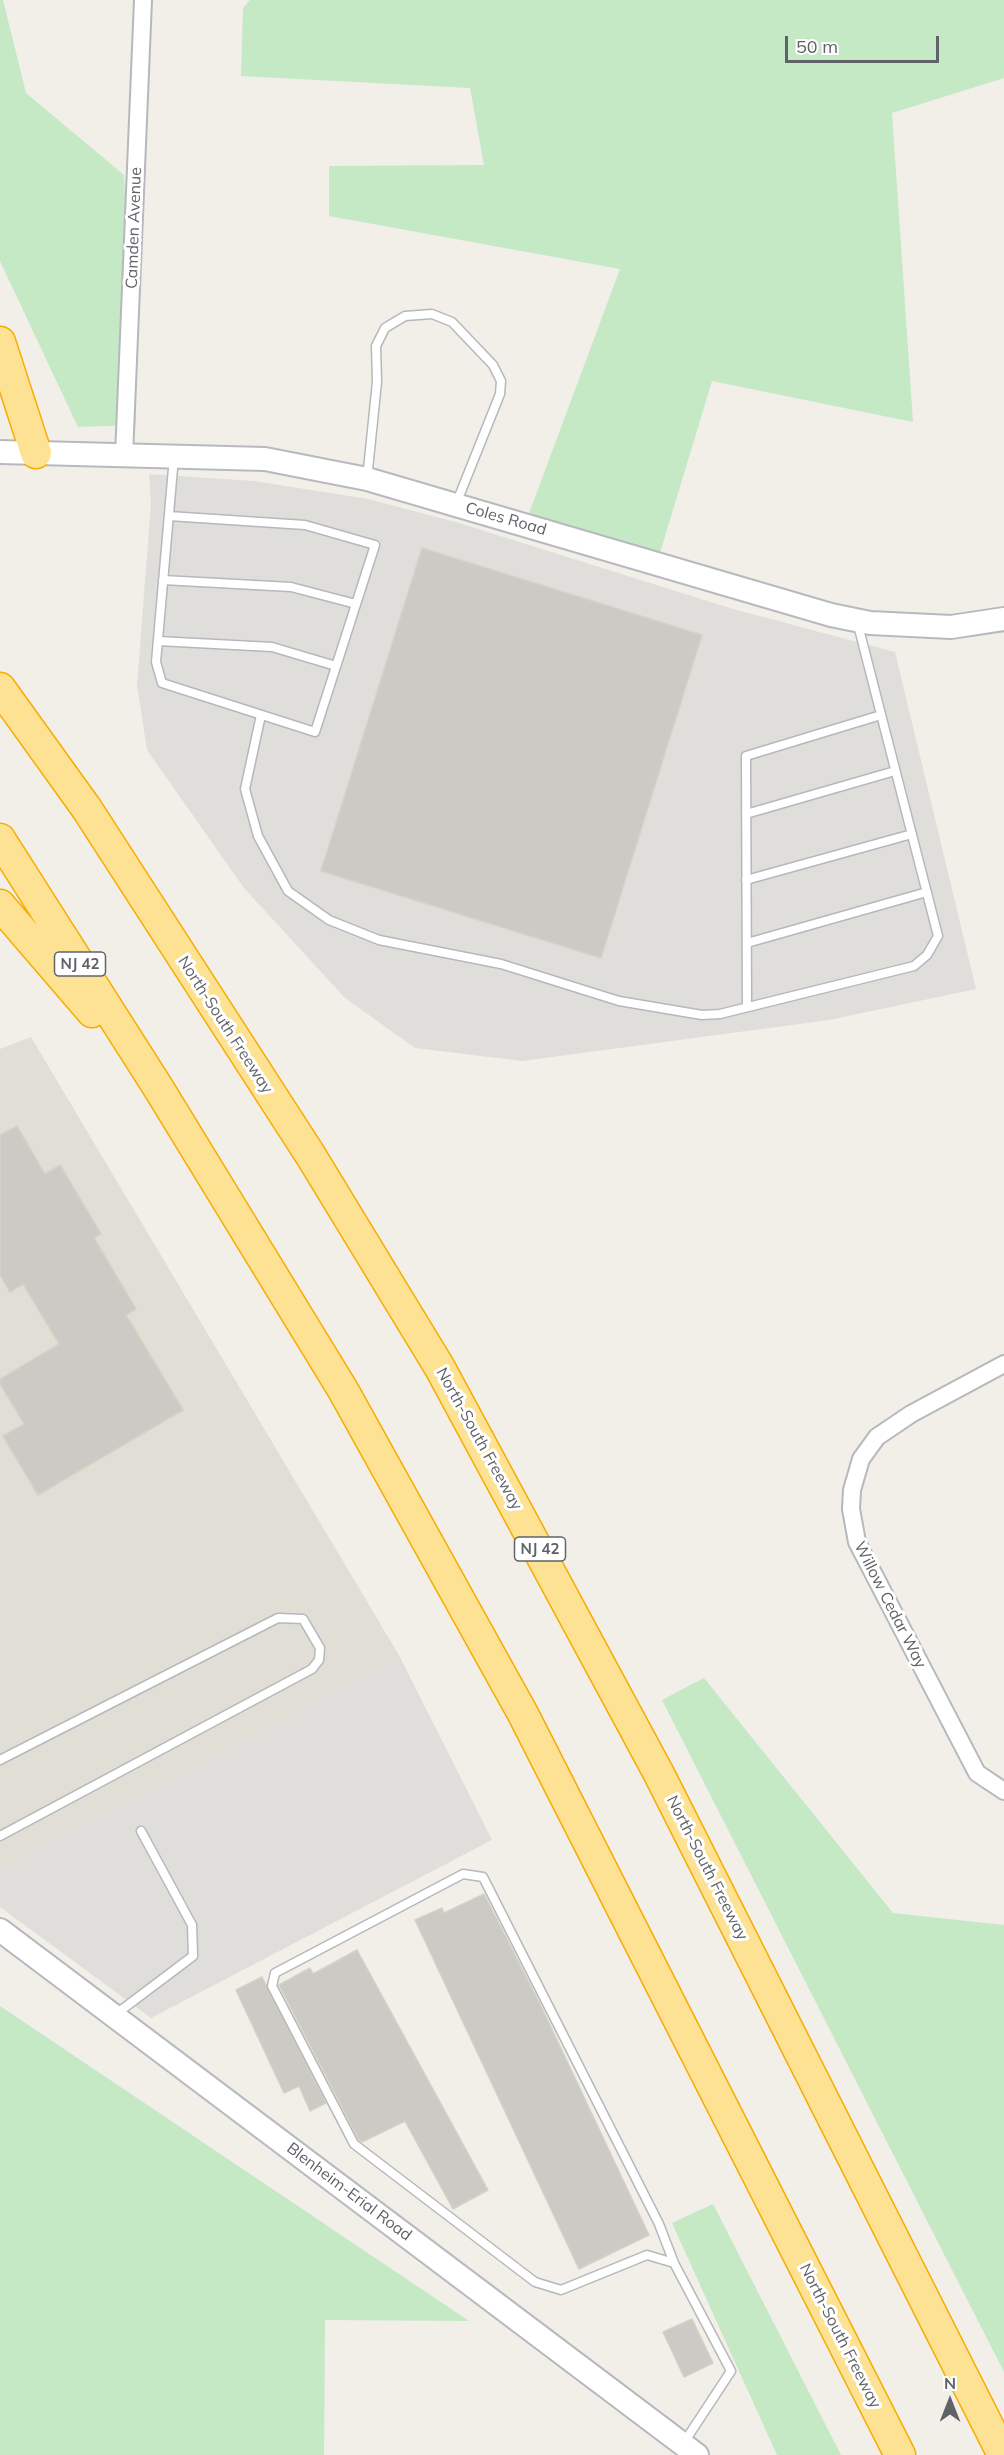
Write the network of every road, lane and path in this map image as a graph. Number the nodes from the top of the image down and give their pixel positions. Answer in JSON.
{"nodes":[{"id":1,"x":143,"y":0,"type":"edge"},
{"id":2,"x":0,"y":342,"type":"edge"},
{"id":3,"x":0,"y":452,"type":"edge"},
{"id":4,"x":36,"y":453,"type":"junction"},
{"id":5,"x":124,"y":456,"type":"junction"},
{"id":6,"x":174,"y":457,"type":"junction"},
{"id":7,"x":367,"y":479,"type":"junction"},
{"id":8,"x":455,"y":505,"type":"junction"},
{"id":9,"x":169,"y":516,"type":"junction"},
{"id":10,"x":163,"y":580,"type":"junction"},
{"id":11,"x":356,"y":604,"type":"junction"},
{"id":12,"x":1004,"y":619,"type":"edge"},
{"id":13,"x":857,"y":621,"type":"junction"},
{"id":14,"x":158,"y":641,"type":"junction"},
{"id":15,"x":336,"y":666,"type":"junction"},
{"id":16,"x":0,"y":688,"type":"edge"},
{"id":17,"x":261,"y":714,"type":"junction"},
{"id":18,"x":881,"y":715,"type":"junction"},
{"id":19,"x":895,"y":771,"type":"junction"},
{"id":20,"x":746,"y":814,"type":"junction"},
{"id":21,"x":912,"y":834,"type":"junction"},
{"id":22,"x":0,"y":839,"type":"edge"},
{"id":23,"x":746,"y":880,"type":"junction"},
{"id":24,"x":927,"y":892,"type":"junction"},
{"id":25,"x":0,"y":905,"type":"edge"},
{"id":26,"x":747,"y":944,"type":"junction"},
{"id":27,"x":747,"y":1007,"type":"junction"},
{"id":28,"x":159,"y":1089,"type":"junction"},
{"id":29,"x":1004,"y":1364,"type":"edge"},
{"id":30,"x":0,"y":1760,"type":"edge"},
{"id":31,"x":1004,"y":1791,"type":"edge"},
{"id":32,"x":141,"y":1831,"type":"dead end"},
{"id":33,"x":0,"y":1836,"type":"edge"},
{"id":34,"x":0,"y":1930,"type":"edge"},
{"id":35,"x":116,"y":2015,"type":"junction"},
{"id":36,"x":901,"y":2253,"type":"junction"},
{"id":37,"x":674,"y":2263,"type":"junction"},
{"id":38,"x":1004,"y":2428,"type":"edge"},
{"id":39,"x":690,"y":2450,"type":"edge"},
{"id":40,"x":900,"y":2455,"type":"edge"},
{"id":41,"x":1003,"y":2455,"type":"edge"}],
"edges":[{"from":1,"to":5,"type":"street","name":"Camden Avenue"},
{"from":2,"to":4,"type":"highway"},
{"from":3,"to":4,"type":"street","name":"Coles Road"},
{"from":4,"to":5,"type":"street","name":"Coles Road"},
{"from":5,"to":6,"type":"street","name":"Coles Road"},
{"from":6,"to":7,"type":"street","name":"Coles Road"},
{"from":6,"to":9,"type":"lane"},
{"from":7,"to":8,"type":"street","name":"Coles Road"},
{"from":7,"to":8,"type":"lane"},
{"from":8,"to":13,"type":"street","name":"Coles Road"},
{"from":9,"to":10,"type":"lane"},
{"from":9,"to":11,"type":"lane"},
{"from":10,"to":11,"type":"lane"},
{"from":10,"to":14,"type":"lane"},
{"from":11,"to":15,"type":"lane"},
{"from":12,"to":13,"type":"street","name":"Coles Road"},
{"from":13,"to":18,"type":"lane"},
{"from":14,"to":15,"type":"lane"},
{"from":14,"to":17,"type":"lane"},
{"from":15,"to":17,"type":"lane"},
{"from":16,"to":36,"type":"highway","name":"North-South Freeway","number":"NJ 42"},
{"from":17,"to":27,"type":"lane"},
{"from":18,"to":19,"type":"lane"},
{"from":18,"to":20,"type":"lane"},
{"from":19,"to":20,"type":"lane"},
{"from":19,"to":21,"type":"lane"},
{"from":20,"to":23,"type":"lane"},
{"from":21,"to":23,"type":"lane"},
{"from":21,"to":24,"type":"lane"},
{"from":22,"to":28,"type":"highway","name":"North-South Freeway","number":"NJ 42"},
{"from":23,"to":26,"type":"lane"},
{"from":24,"to":26,"type":"lane"},
{"from":24,"to":27,"type":"lane"},
{"from":25,"to":28,"type":"highway"},
{"from":26,"to":27,"type":"lane"},
{"from":28,"to":40,"type":"highway","name":"North-South Freeway","number":"NJ 42"},
{"from":29,"to":31,"type":"street","name":"Willow Cedar Way"},
{"from":30,"to":33,"type":"lane"},
{"from":32,"to":35,"type":"lane"},
{"from":34,"to":35,"type":"street","name":"Blenheim-Erial Road"},
{"from":35,"to":39,"type":"street","name":"Blenheim-Erial Road"},
{"from":36,"to":38,"type":"highway"},
{"from":36,"to":41,"type":"highway","name":"North-South Freeway","number":"NJ 42"},
{"from":37,"to":37,"type":"lane"},
{"from":37,"to":39,"type":"lane"}]}
